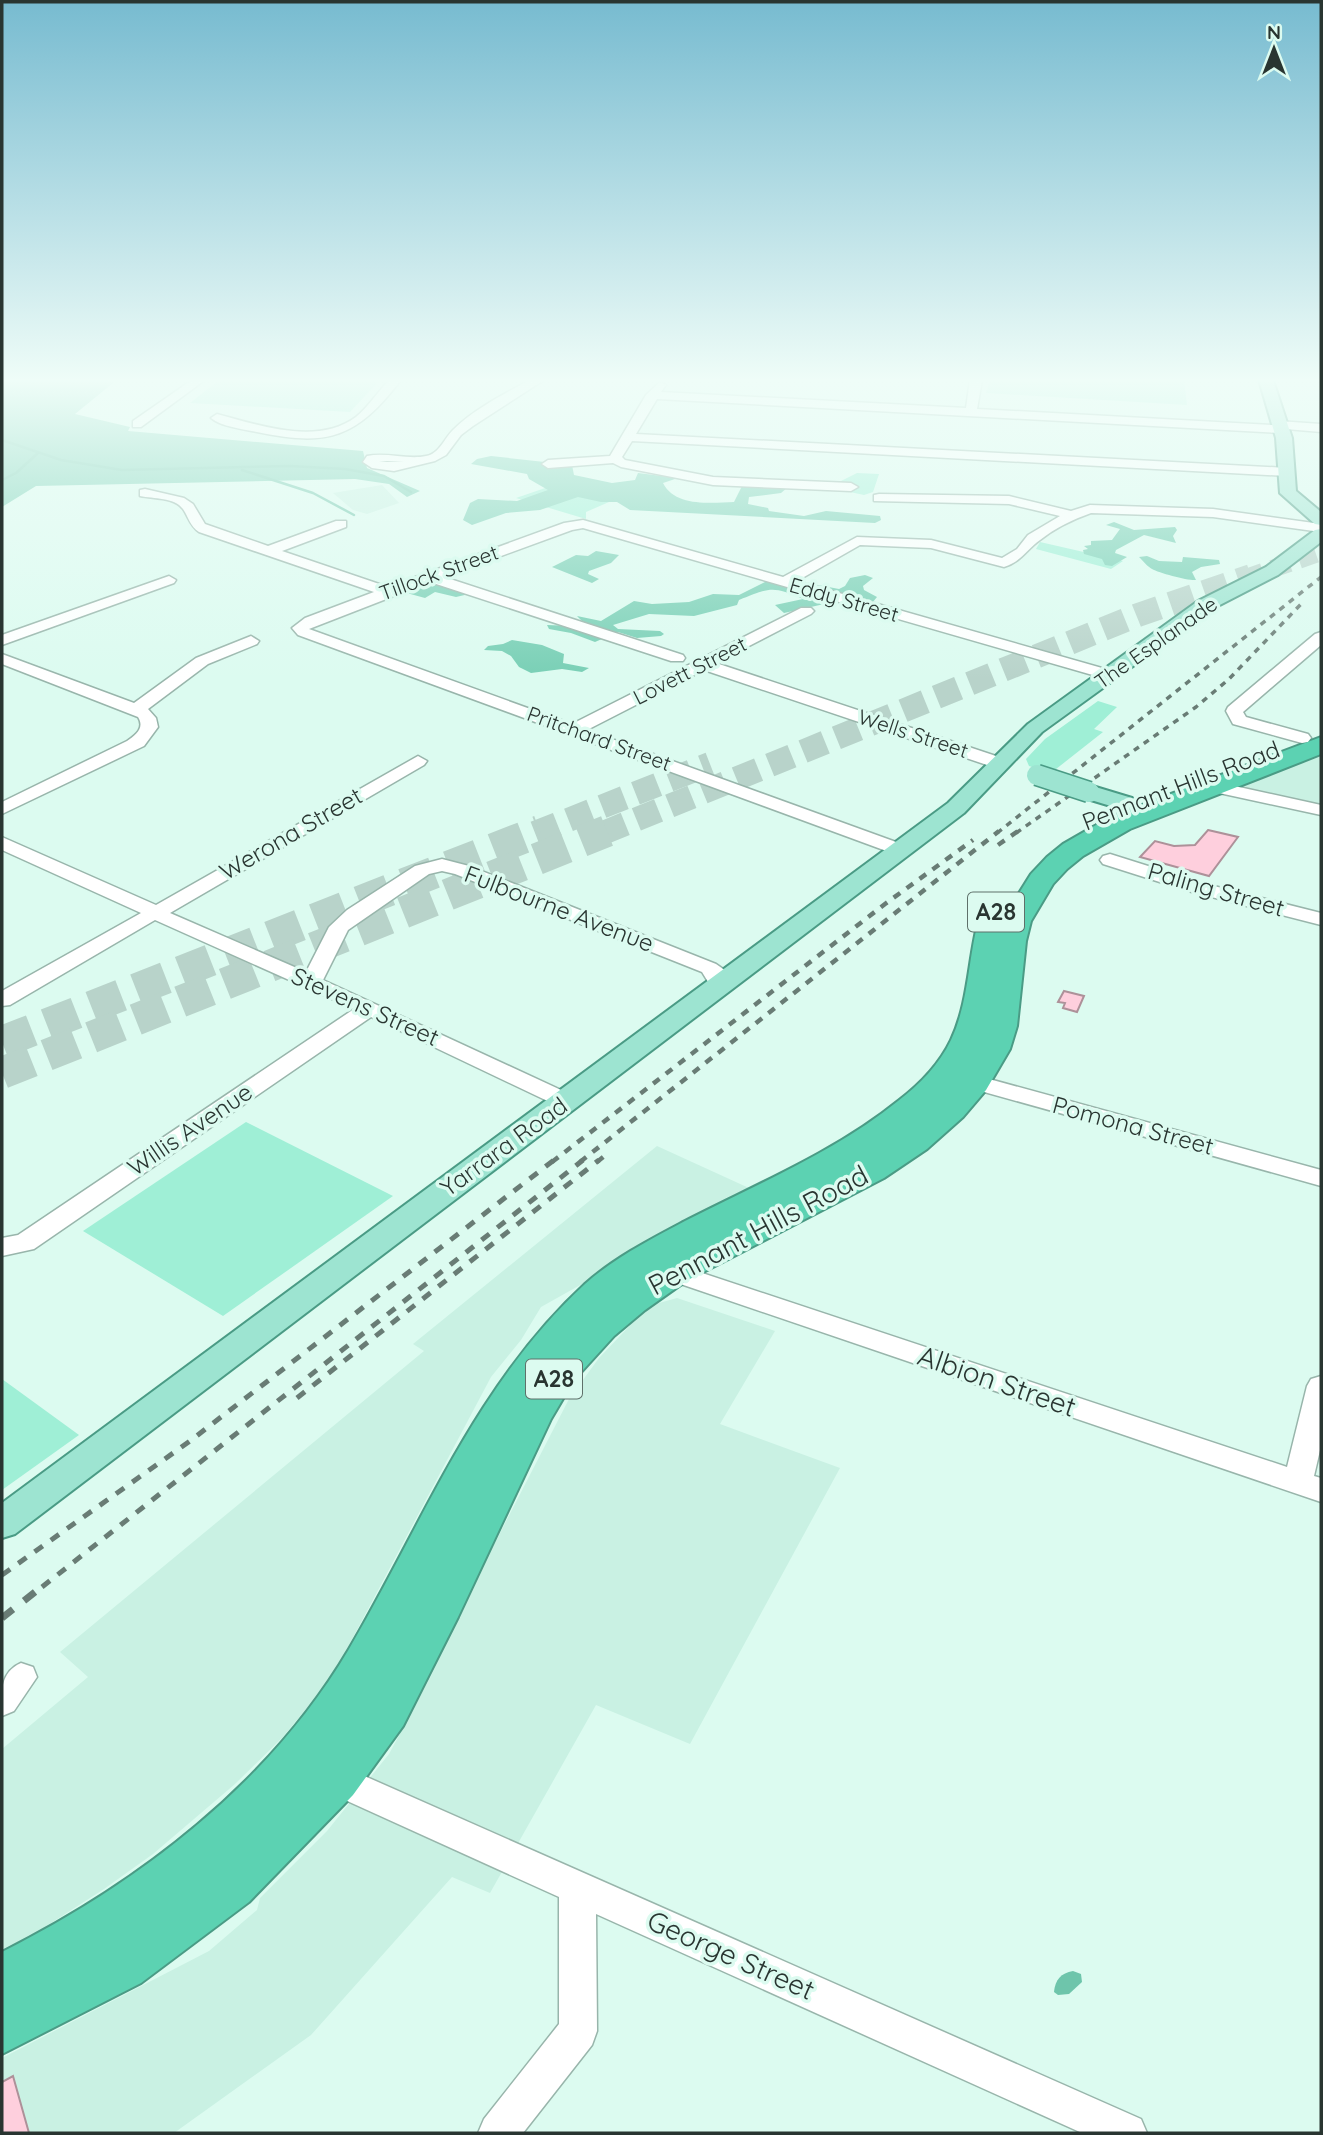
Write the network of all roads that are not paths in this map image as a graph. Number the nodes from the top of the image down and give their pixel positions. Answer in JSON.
{"nodes":[{"id":1,"x":707,"y":480,"type":"edge"},
{"id":2,"x":1288,"y":480,"type":"edge"},
{"id":3,"x":850,"y":487,"type":"dead end"},
{"id":4,"x":145,"y":493,"type":"dead end"},
{"id":5,"x":879,"y":498,"type":"dead end"},
{"id":6,"x":1072,"y":515,"type":"junction"},
{"id":7,"x":1321,"y":520,"type":"edge"},
{"id":8,"x":341,"y":524,"type":"dead end"},
{"id":9,"x":579,"y":524,"type":"joint"},
{"id":10,"x":1321,"y":528,"type":"edge"},
{"id":11,"x":1321,"y":534,"type":"edge"},
{"id":12,"x":269,"y":551,"type":"junction"},
{"id":13,"x":429,"y":577,"type":"junction"},
{"id":14,"x":170,"y":580,"type":"dead end"},
{"id":15,"x":783,"y":583,"type":"junction"},
{"id":16,"x":387,"y":592,"type":"junction"},
{"id":17,"x":807,"y":611,"type":"dead end"},
{"id":18,"x":300,"y":628,"type":"joint"},
{"id":19,"x":1321,"y":637,"type":"edge"},
{"id":20,"x":2,"y":640,"type":"edge"},
{"id":21,"x":251,"y":641,"type":"dead end"},
{"id":22,"x":1298,"y":655,"type":"junction"},
{"id":23,"x":677,"y":658,"type":"dead end"},
{"id":24,"x":2,"y":659,"type":"edge"},
{"id":25,"x":1321,"y":662,"type":"edge"},
{"id":26,"x":702,"y":664,"type":"junction"},
{"id":27,"x":1110,"y":676,"type":"junction"},
{"id":28,"x":135,"y":709,"type":"junction"},
{"id":29,"x":574,"y":730,"type":"junction"},
{"id":30,"x":1315,"y":738,"type":"edge"},
{"id":31,"x":418,"y":761,"type":"dead end"},
{"id":32,"x":999,"y":763,"type":"junction"},
{"id":33,"x":1205,"y":792,"type":"junction"},
{"id":34,"x":1124,"y":803,"type":"junction"},
{"id":35,"x":2,"y":809,"type":"edge"},
{"id":36,"x":1321,"y":810,"type":"edge"},
{"id":37,"x":2,"y":843,"type":"edge"},
{"id":38,"x":900,"y":850,"type":"junction"},
{"id":39,"x":1110,"y":860,"type":"dead end"},
{"id":40,"x":155,"y":913,"type":"junction"},
{"id":41,"x":1321,"y":919,"type":"edge"},
{"id":42,"x":715,"y":977,"type":"junction"},
{"id":43,"x":311,"y":983,"type":"junction"},
{"id":44,"x":2,"y":1000,"type":"edge"},
{"id":45,"x":370,"y":1008,"type":"junction"},
{"id":46,"x":960,"y":1079,"type":"junction"},
{"id":47,"x":566,"y":1101,"type":"junction"},
{"id":48,"x":1321,"y":1178,"type":"edge"},
{"id":49,"x":5,"y":1248,"type":"edge"},
{"id":50,"x":672,"y":1272,"type":"junction"},
{"id":51,"x":1321,"y":1386,"type":"edge"},
{"id":52,"x":1310,"y":1486,"type":"edge"},
{"id":53,"x":2,"y":1522,"type":"edge"},
{"id":54,"x":335,"y":1779,"type":"junction"},
{"id":55,"x":577,"y":1886,"type":"junction"},
{"id":56,"x":2,"y":1981,"type":"edge"},
{"id":57,"x":2,"y":2026,"type":"edge"},
{"id":58,"x":498,"y":2133,"type":"edge"},
{"id":59,"x":1127,"y":2133,"type":"edge"}],
"edges":[{"from":1,"to":3,"type":"street"},
{"from":2,"to":7,"type":"main road"},
{"from":4,"to":12,"type":"street"},
{"from":5,"to":6,"type":"street"},
{"from":6,"to":10,"type":"street"},
{"from":6,"to":15,"type":"street"},
{"from":8,"to":12,"type":"street"},
{"from":9,"to":13,"type":"street","name":"Tillock Street"},
{"from":9,"to":15,"type":"street","name":"Eddy Street"},
{"from":11,"to":27,"type":"main road","name":"The Esplanade"},
{"from":12,"to":16,"type":"street"},
{"from":13,"to":16,"type":"street","name":"Tillock Street"},
{"from":13,"to":23,"type":"street"},
{"from":14,"to":20,"type":"street"},
{"from":15,"to":27,"type":"street","name":"Eddy Street"},
{"from":16,"to":18,"type":"street","name":"Tillock Street"},
{"from":17,"to":26,"type":"street","name":"Lovett Street"},
{"from":18,"to":29,"type":"street","name":"Pritchard Street"},
{"from":19,"to":22,"type":"street"},
{"from":21,"to":28,"type":"street"},
{"from":22,"to":25,"type":"street"},
{"from":22,"to":30,"type":"street"},
{"from":24,"to":28,"type":"street"},
{"from":26,"to":29,"type":"street","name":"Lovett Street"},
{"from":26,"to":32,"type":"street","name":"Wells Street"},
{"from":27,"to":32,"type":"main road","name":"The Esplanade"},
{"from":28,"to":35,"type":"street"},
{"from":29,"to":38,"type":"street","name":"Pritchard Street"},
{"from":30,"to":33,"type":"highway","name":"Pennant Hills Road","number":"A28"},
{"from":30,"to":34,"type":"highway","name":"Pennant Hills Road","number":"A28"},
{"from":31,"to":40,"type":"street","name":"Werona Street"},
{"from":32,"to":34,"type":"main road","name":"Wells Street","bridge":true},
{"from":32,"to":38,"type":"main road","name":"Yarrara Road"},
{"from":33,"to":34,"type":"highway"},
{"from":33,"to":36,"type":"street"},
{"from":33,"to":46,"type":"highway","name":"Pennant Hills Road","number":"A28"},
{"from":34,"to":46,"type":"highway","name":"Pennant Hills Road","number":"A28"},
{"from":37,"to":40,"type":"street","name":"Stevens Street"},
{"from":38,"to":42,"type":"main road","name":"Yarrara Road"},
{"from":39,"to":41,"type":"street","name":"Paling Street"},
{"from":40,"to":43,"type":"street","name":"Stevens Street"},
{"from":40,"to":44,"type":"street","name":"Werona Street"},
{"from":42,"to":43,"type":"street","name":"Fulbourne Avenue"},
{"from":42,"to":47,"type":"main road","name":"Yarrara Road"},
{"from":43,"to":45,"type":"street","name":"Stevens Street"},
{"from":45,"to":47,"type":"street","name":"Stevens Street"},
{"from":45,"to":49,"type":"street","name":"Willis Avenue"},
{"from":46,"to":48,"type":"street","name":"Pomona Street"},
{"from":46,"to":50,"type":"highway","name":"Pennant Hills Road","number":"A28"},
{"from":46,"to":56,"type":"highway","name":"Pennant Hills Road","number":"A28"},
{"from":47,"to":53,"type":"main road","name":"Yarrara Road"},
{"from":50,"to":52,"type":"street","name":"Albion Street"},
{"from":50,"to":54,"type":"highway","name":"Pennant Hills Road","number":"A28"},
{"from":51,"to":52,"type":"street"},
{"from":54,"to":55,"type":"street","name":"George Street"},
{"from":54,"to":57,"type":"highway","name":"Pennant Hills Road","number":"A28"},
{"from":55,"to":58,"type":"street"},
{"from":55,"to":59,"type":"street","name":"George Street"}]}
